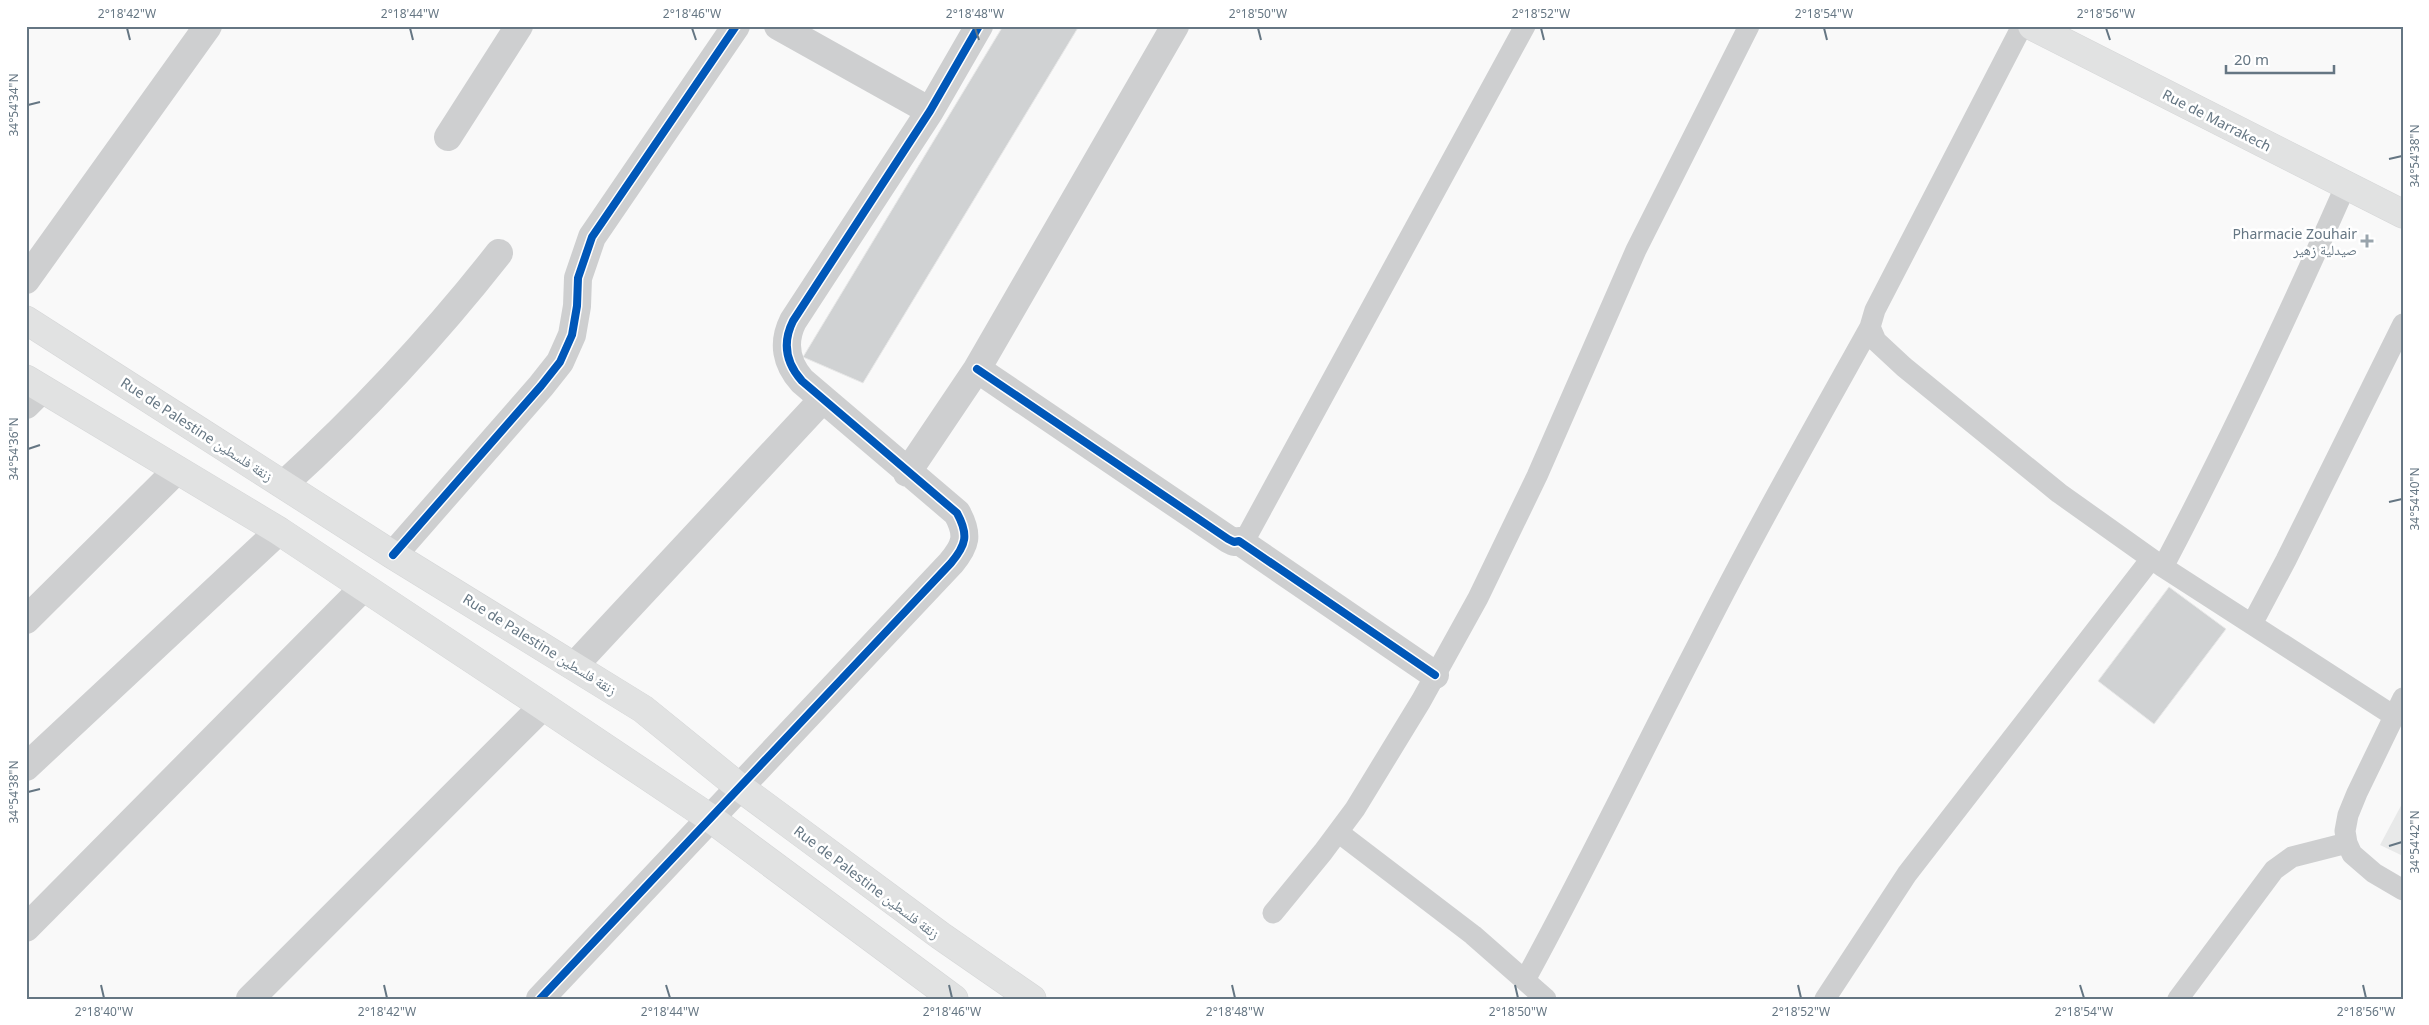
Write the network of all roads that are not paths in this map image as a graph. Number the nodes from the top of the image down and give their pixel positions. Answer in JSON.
{"nodes":[{"id":1,"x":208,"y":26,"type":"edge"},
{"id":2,"x":519,"y":26,"type":"edge"},
{"id":3,"x":736,"y":26,"type":"edge"},
{"id":4,"x":778,"y":26,"type":"edge"},
{"id":5,"x":980,"y":26,"type":"edge"},
{"id":6,"x":1175,"y":26,"type":"edge"},
{"id":7,"x":1525,"y":26,"type":"edge"},
{"id":8,"x":1749,"y":26,"type":"edge"},
{"id":9,"x":2022,"y":26,"type":"edge"},
{"id":10,"x":2032,"y":26,"type":"edge"},
{"id":11,"x":930,"y":110,"type":"junction"},
{"id":12,"x":448,"y":137,"type":"dead end"},
{"id":13,"x":2346,"y":185,"type":"junction"},
{"id":14,"x":2403,"y":214,"type":"edge"},
{"id":15,"x":500,"y":253,"type":"dead end"},
{"id":16,"x":26,"y":280,"type":"edge"},
{"id":17,"x":26,"y":320,"type":"edge"},
{"id":18,"x":2403,"y":324,"type":"edge"},
{"id":19,"x":1870,"y":328,"type":"junction"},
{"id":20,"x":977,"y":368,"type":"junction"},
{"id":21,"x":32,"y":391,"type":"edge"},
{"id":22,"x":823,"y":399,"type":"junction"},
{"id":23,"x":177,"y":470,"type":"junction"},
{"id":24,"x":907,"y":472,"type":"junction"},
{"id":25,"x":284,"y":484,"type":"junction"},
{"id":26,"x":279,"y":532,"type":"junction"},
{"id":27,"x":1240,"y":541,"type":"junction"},
{"id":28,"x":394,"y":554,"type":"junction"},
{"id":29,"x":2157,"y":563,"type":"junction"},
{"id":30,"x":363,"y":588,"type":"junction"},
{"id":31,"x":26,"y":620,"type":"edge"},
{"id":32,"x":2252,"y":624,"type":"junction"},
{"id":33,"x":575,"y":665,"type":"junction"},
{"id":34,"x":1435,"y":675,"type":"junction"},
{"id":35,"x":544,"y":706,"type":"junction"},
{"id":36,"x":2398,"y":707,"type":"edge"},
{"id":37,"x":26,"y":767,"type":"edge"},
{"id":38,"x":738,"y":786,"type":"junction"},
{"id":39,"x":710,"y":818,"type":"junction"},
{"id":40,"x":1338,"y":832,"type":"junction"},
{"id":41,"x":2347,"y":843,"type":"junction"},
{"id":42,"x":2403,"y":890,"type":"edge"},
{"id":43,"x":1273,"y":913,"type":"dead end"},
{"id":44,"x":26,"y":928,"type":"edge"},
{"id":45,"x":1525,"y":980,"type":"junction"},
{"id":46,"x":250,"y":999,"type":"edge"},
{"id":47,"x":540,"y":999,"type":"edge"},
{"id":48,"x":954,"y":999,"type":"edge"},
{"id":49,"x":1032,"y":999,"type":"edge"},
{"id":50,"x":1546,"y":999,"type":"edge"},
{"id":51,"x":1825,"y":999,"type":"edge"},
{"id":52,"x":2178,"y":999,"type":"edge"}],
"edges":[{"from":1,"to":16,"type":"street"},
{"from":2,"to":12,"type":"street"},
{"from":3,"to":28,"type":"street"},
{"from":4,"to":11,"type":"street"},
{"from":5,"to":11,"type":"street"},
{"from":6,"to":20,"type":"street"},
{"from":7,"to":27,"type":"lane"},
{"from":8,"to":34,"type":"lane"},
{"from":9,"to":19,"type":"lane"},
{"from":10,"to":13,"type":"main road","name":"Rue de Marrakech"},
{"from":11,"to":22,"type":"street"},
{"from":13,"to":14,"type":"main road","name":"Rue de Marrakech"},
{"from":13,"to":29,"type":"lane"},
{"from":15,"to":25,"type":"street"},
{"from":17,"to":25,"type":"main road","name":"Rue de Palestine زنقة فلسطين"},
{"from":18,"to":32,"type":"lane"},
{"from":19,"to":29,"type":"lane"},
{"from":19,"to":45,"type":"lane"},
{"from":20,"to":24,"type":"street"},
{"from":20,"to":27,"type":"street"},
{"from":21,"to":23,"type":"main road"},
{"from":22,"to":24,"type":"street"},
{"from":22,"to":33,"type":"street"},
{"from":23,"to":26,"type":"main road"},
{"from":23,"to":31,"type":"street"},
{"from":24,"to":38,"type":"street"},
{"from":25,"to":28,"type":"main road","name":"Rue de Palestine زنقة فلسطين"},
{"from":26,"to":30,"type":"main road"},
{"from":26,"to":37,"type":"street"},
{"from":27,"to":34,"type":"street"},
{"from":28,"to":33,"type":"main road","name":"Rue de Palestine زنقة فلسطين"},
{"from":29,"to":32,"type":"lane"},
{"from":29,"to":51,"type":"lane"},
{"from":30,"to":35,"type":"main road"},
{"from":30,"to":44,"type":"street"},
{"from":32,"to":36,"type":"lane"},
{"from":33,"to":38,"type":"main road","name":"Rue de Palestine زنقة فلسطين"},
{"from":34,"to":40,"type":"lane"},
{"from":35,"to":39,"type":"main road"},
{"from":35,"to":46,"type":"street"},
{"from":36,"to":41,"type":"lane"},
{"from":38,"to":39,"type":"street"},
{"from":38,"to":49,"type":"main road","name":"Rue de Palestine زنقة فلسطين"},
{"from":39,"to":47,"type":"street"},
{"from":39,"to":48,"type":"main road"},
{"from":40,"to":43,"type":"lane"},
{"from":40,"to":45,"type":"lane"},
{"from":41,"to":42,"type":"lane"},
{"from":41,"to":52,"type":"lane"},
{"from":45,"to":50,"type":"lane"}]}
